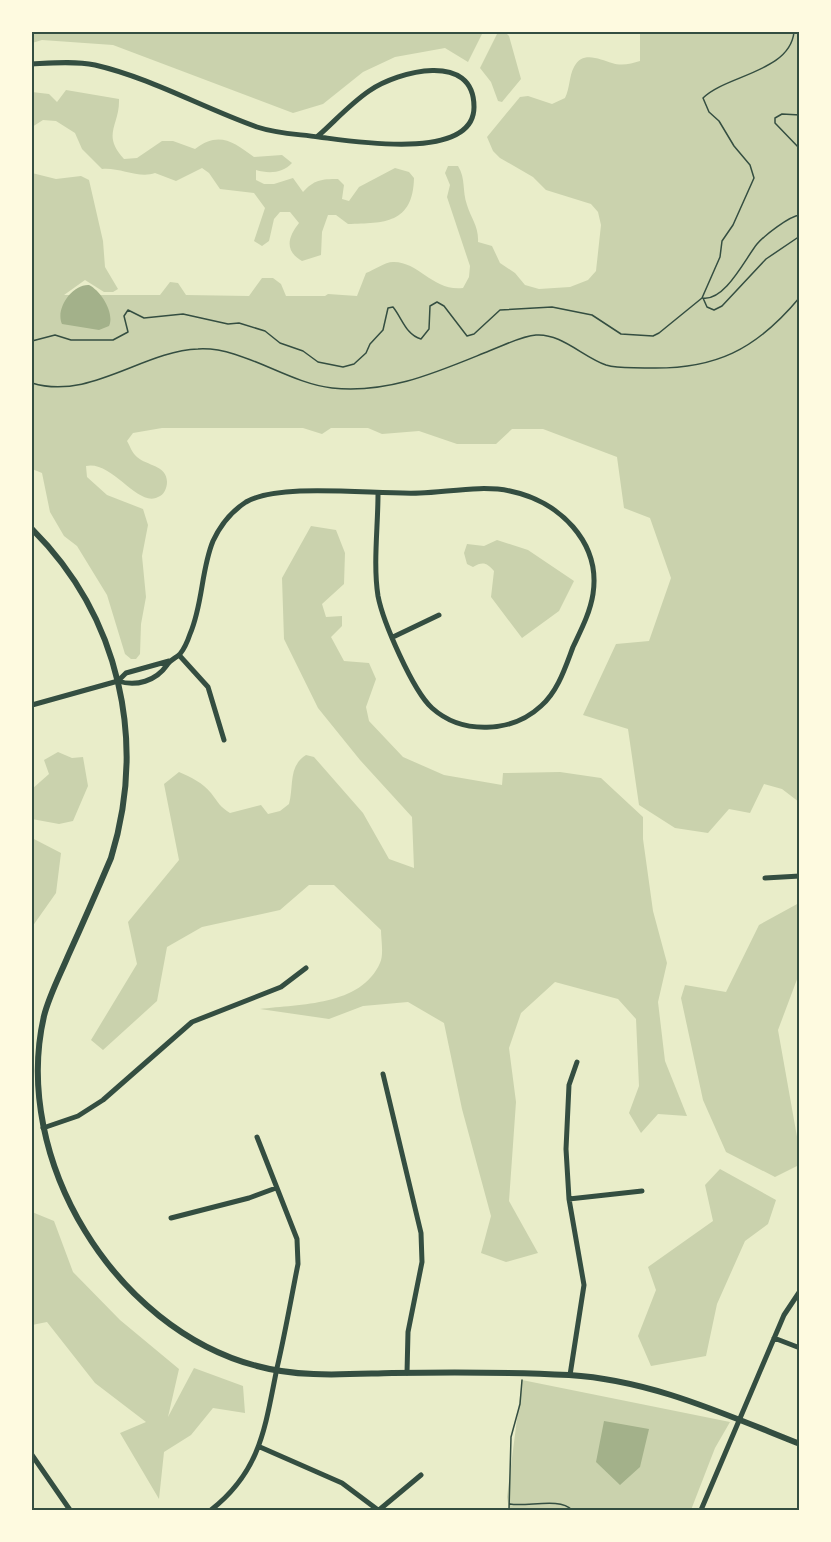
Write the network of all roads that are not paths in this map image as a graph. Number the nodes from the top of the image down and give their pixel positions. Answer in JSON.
{"nodes":[{"id":1,"x":32,"y":64,"type":"edge"},
{"id":2,"x":318,"y":136,"type":"junction"},
{"id":3,"x":378,"y":494,"type":"junction"},
{"id":4,"x":32,"y":529,"type":"edge"},
{"id":5,"x":439,"y":615,"type":"dead end"},
{"id":6,"x":393,"y":637,"type":"junction"},
{"id":7,"x":179,"y":655,"type":"junction"},
{"id":8,"x":169,"y":661,"type":"junction"},
{"id":9,"x":118,"y":681,"type":"junction"},
{"id":10,"x":32,"y":705,"type":"edge"},
{"id":11,"x":224,"y":740,"type":"dead end"},
{"id":12,"x":800,"y":876,"type":"edge"},
{"id":13,"x":765,"y":878,"type":"dead end"},
{"id":14,"x":306,"y":968,"type":"dead end"},
{"id":15,"x":577,"y":1062,"type":"dead end"},
{"id":16,"x":383,"y":1074,"type":"dead end"},
{"id":17,"x":43,"y":1128,"type":"junction"},
{"id":18,"x":257,"y":1137,"type":"dead end"},
{"id":19,"x":276,"y":1188,"type":"junction"},
{"id":20,"x":642,"y":1191,"type":"dead end"},
{"id":21,"x":569,"y":1199,"type":"junction"},
{"id":22,"x":171,"y":1218,"type":"dead end"},
{"id":23,"x":800,"y":1291,"type":"edge"},
{"id":24,"x":774,"y":1338,"type":"junction"},
{"id":25,"x":800,"y":1348,"type":"edge"},
{"id":26,"x":277,"y":1370,"type":"junction"},
{"id":27,"x":407,"y":1373,"type":"junction"},
{"id":28,"x":570,"y":1375,"type":"junction"},
{"id":29,"x":738,"y":1420,"type":"junction"},
{"id":30,"x":800,"y":1444,"type":"edge"},
{"id":31,"x":260,"y":1447,"type":"junction"},
{"id":32,"x":32,"y":1455,"type":"edge"},
{"id":33,"x":421,"y":1475,"type":"dead end"},
{"id":34,"x":70,"y":1510,"type":"edge"},
{"id":35,"x":211,"y":1510,"type":"edge"},
{"id":36,"x":378,"y":1510,"type":"edge"},
{"id":37,"x":700,"y":1510,"type":"edge"}],
"edges":[{"from":1,"to":2,"type":"street"},
{"from":2,"to":2,"type":"street"},
{"from":3,"to":6,"type":"street"},
{"from":3,"to":6,"type":"street"},
{"from":3,"to":7,"type":"street"},
{"from":4,"to":9,"type":"street"},
{"from":5,"to":6,"type":"street"},
{"from":7,"to":8,"type":"street"},
{"from":7,"to":11,"type":"street"},
{"from":8,"to":9,"type":"street"},
{"from":8,"to":9,"type":"street"},
{"from":9,"to":10,"type":"street"},
{"from":9,"to":17,"type":"street"},
{"from":12,"to":13,"type":"street"},
{"from":14,"to":17,"type":"street"},
{"from":15,"to":21,"type":"street"},
{"from":16,"to":27,"type":"street"},
{"from":17,"to":26,"type":"street"},
{"from":18,"to":19,"type":"street"},
{"from":19,"to":22,"type":"street"},
{"from":19,"to":26,"type":"street"},
{"from":20,"to":21,"type":"street"},
{"from":21,"to":28,"type":"street"},
{"from":23,"to":24,"type":"street"},
{"from":24,"to":25,"type":"street"},
{"from":24,"to":29,"type":"street"},
{"from":26,"to":27,"type":"street"},
{"from":26,"to":31,"type":"street"},
{"from":27,"to":28,"type":"street"},
{"from":28,"to":29,"type":"street"},
{"from":29,"to":30,"type":"street"},
{"from":29,"to":37,"type":"street"},
{"from":31,"to":35,"type":"street"},
{"from":31,"to":36,"type":"street"},
{"from":32,"to":34,"type":"street"},
{"from":33,"to":36,"type":"street"}]}
